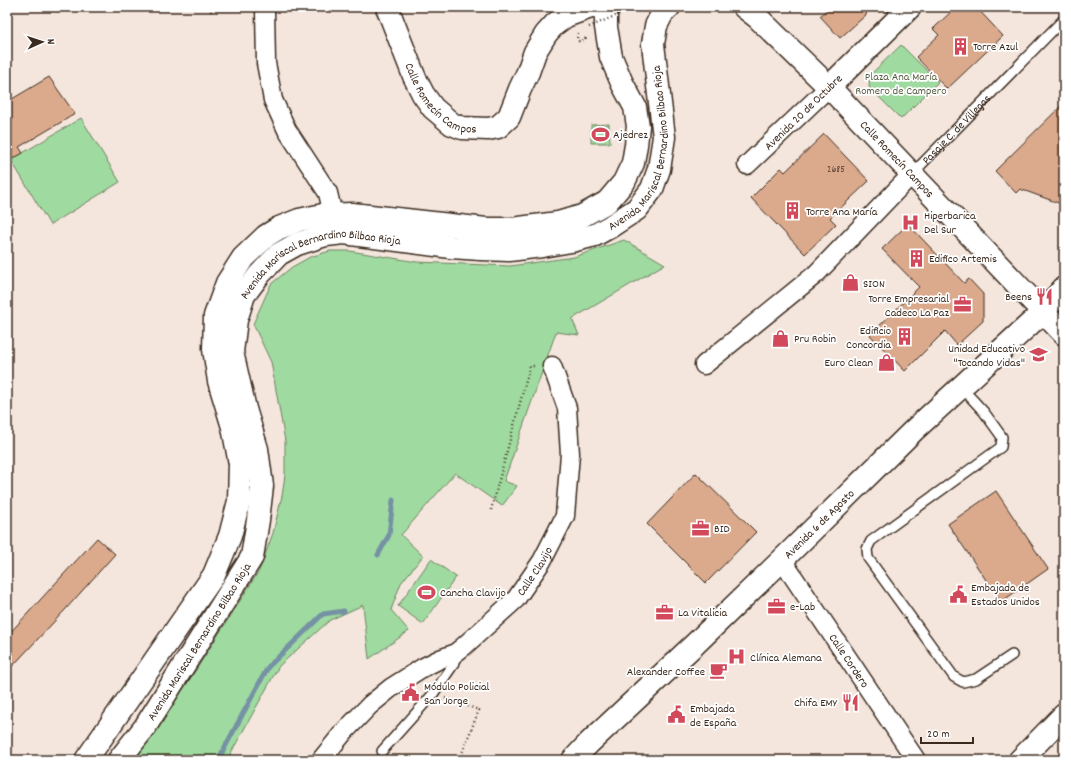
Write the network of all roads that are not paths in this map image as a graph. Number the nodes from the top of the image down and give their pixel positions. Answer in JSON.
{"nodes":[{"id":1,"x":387,"y":7,"type":"edge"},
{"id":2,"x":606,"y":7,"type":"edge"},
{"id":3,"x":669,"y":7,"type":"edge"},
{"id":4,"x":744,"y":7,"type":"edge"},
{"id":5,"x":910,"y":7,"type":"edge"},
{"id":6,"x":266,"y":10,"type":"dead end"},
{"id":7,"x":1064,"y":19,"type":"edge"},
{"id":8,"x":588,"y":25,"type":"edge"},
{"id":9,"x":829,"y":87,"type":"junction"},
{"id":10,"x":747,"y":165,"type":"dead end"},
{"id":11,"x":912,"y":174,"type":"junction"},
{"id":12,"x":325,"y":225,"type":"junction"},
{"id":13,"x":1064,"y":288,"type":"edge"},
{"id":14,"x":1043,"y":312,"type":"junction"},
{"id":15,"x":1064,"y":334,"type":"edge"},
{"id":16,"x":704,"y":365,"type":"dead end"},
{"id":17,"x":552,"y":366,"type":"road end"},
{"id":18,"x":960,"y":387,"type":"junction"},
{"id":19,"x":782,"y":560,"type":"junction"},
{"id":20,"x":454,"y":654,"type":"junction"},
{"id":21,"x":1012,"y":655,"type":"dead end"},
{"id":22,"x":1064,"y":715,"type":"edge"},
{"id":23,"x":382,"y":751,"type":"dead end"},
{"id":24,"x":86,"y":760,"type":"edge"},
{"id":25,"x":119,"y":760,"type":"edge"},
{"id":26,"x":321,"y":760,"type":"edge"},
{"id":27,"x":573,"y":760,"type":"edge"},
{"id":28,"x":916,"y":760,"type":"edge"},
{"id":29,"x":1020,"y":760,"type":"edge"}],
"edges":[{"from":1,"to":8,"type":"main road","name":"Calle Romecín Campos"},
{"from":2,"to":12,"type":"main road","name":"Avenida Mariscal Bernardino Bilbao Rioja"},
{"from":3,"to":12,"type":"main road","name":"Avenida Mariscal Bernardino Bilbao Rioja"},
{"from":4,"to":9,"type":"main road"},
{"from":5,"to":9,"type":"main road","name":"Avenida 20 de Octubre"},
{"from":6,"to":12,"type":"street"},
{"from":7,"to":11,"type":"lane","name":"Pasaje C. de Villegas"},
{"from":9,"to":10,"type":"street","name":"Avenida 20 de Octubre"},
{"from":9,"to":11,"type":"main road","name":"Calle Romecín Campos"},
{"from":11,"to":14,"type":"main road","name":"Calle Romecín Campos"},
{"from":11,"to":16,"type":"street","name":"Pasaje C. de Villegas"},
{"from":12,"to":24,"type":"main road","name":"Avenida Mariscal Bernardino Bilbao Rioja"},
{"from":12,"to":25,"type":"main road","name":"Avenida Mariscal Bernardino Bilbao Rioja"},
{"from":13,"to":14,"type":"main road","name":"Avenida 6 de Agosto"},
{"from":14,"to":15,"type":"main road","name":"Calle Romecín Campos"},
{"from":14,"to":18,"type":"main road","name":"Avenida 6 de Agosto"},
{"from":17,"to":20,"type":"street","name":"Calle Clavijo"},
{"from":18,"to":19,"type":"main road","name":"Avenida 6 de Agosto"},
{"from":18,"to":21,"type":"lane"},
{"from":19,"to":27,"type":"main road","name":"Avenida 6 de Agosto"},
{"from":19,"to":28,"type":"street","name":"Calle Cordero"},
{"from":20,"to":23,"type":"lane"},
{"from":20,"to":26,"type":"street","name":"Calle Clavijo"},
{"from":22,"to":29,"type":"main road"}]}
